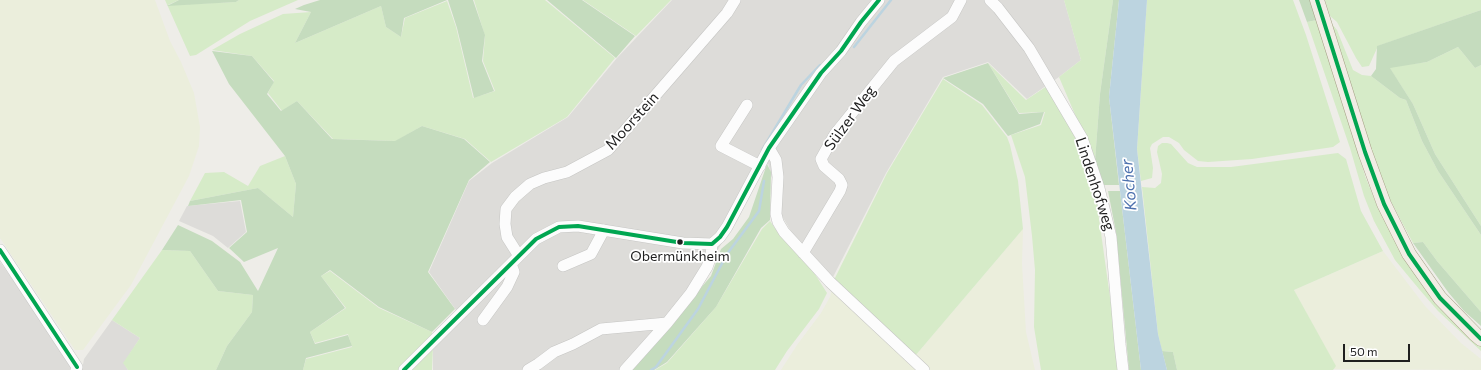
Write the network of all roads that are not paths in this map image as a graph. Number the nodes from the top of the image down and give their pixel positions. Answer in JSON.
{"nodes":[{"id":1,"x":735,"y":0,"type":"edge"},
{"id":2,"x":879,"y":0,"type":"edge"},
{"id":3,"x":960,"y":0,"type":"edge"},
{"id":4,"x":990,"y":0,"type":"edge"},
{"id":5,"x":1317,"y":0,"type":"edge"},
{"id":6,"x":747,"y":105,"type":"dead end"},
{"id":7,"x":769,"y":148,"type":"junction"},
{"id":8,"x":760,"y":166,"type":"junction"},
{"id":9,"x":604,"y":230,"type":"junction"},
{"id":10,"x":712,"y":244,"type":"junction"},
{"id":11,"x":0,"y":250,"type":"edge"},
{"id":12,"x":803,"y":253,"type":"junction"},
{"id":13,"x":519,"y":256,"type":"junction"},
{"id":14,"x":511,"y":264,"type":"junction"},
{"id":15,"x":563,"y":266,"type":"dead end"},
{"id":16,"x":483,"y":320,"type":"dead end"},
{"id":17,"x":667,"y":323,"type":"junction"},
{"id":18,"x":1481,"y":339,"type":"edge"},
{"id":19,"x":76,"y":369,"type":"edge"},
{"id":20,"x":404,"y":370,"type":"edge"},
{"id":21,"x":528,"y":370,"type":"edge"},
{"id":22,"x":625,"y":370,"type":"edge"},
{"id":23,"x":924,"y":370,"type":"edge"},
{"id":24,"x":1123,"y":370,"type":"edge"}],
"edges":[{"from":1,"to":13,"type":"street","name":"Moorstein"},
{"from":2,"to":7,"type":"street"},
{"from":3,"to":12,"type":"street","name":"Sülzer Weg"},
{"from":4,"to":24,"type":"street","name":"Lindenhofweg"},
{"from":5,"to":18,"type":"main road"},
{"from":6,"to":8,"type":"street"},
{"from":7,"to":8,"type":"street"},
{"from":7,"to":12,"type":"street"},
{"from":8,"to":10,"type":"street"},
{"from":9,"to":10,"type":"street"},
{"from":9,"to":13,"type":"street"},
{"from":9,"to":15,"type":"street"},
{"from":10,"to":17,"type":"street"},
{"from":11,"to":19,"type":"street"},
{"from":12,"to":23,"type":"street"},
{"from":13,"to":14,"type":"street"},
{"from":14,"to":16,"type":"street"},
{"from":14,"to":20,"type":"street"},
{"from":17,"to":21,"type":"street"},
{"from":17,"to":22,"type":"street"}]}
